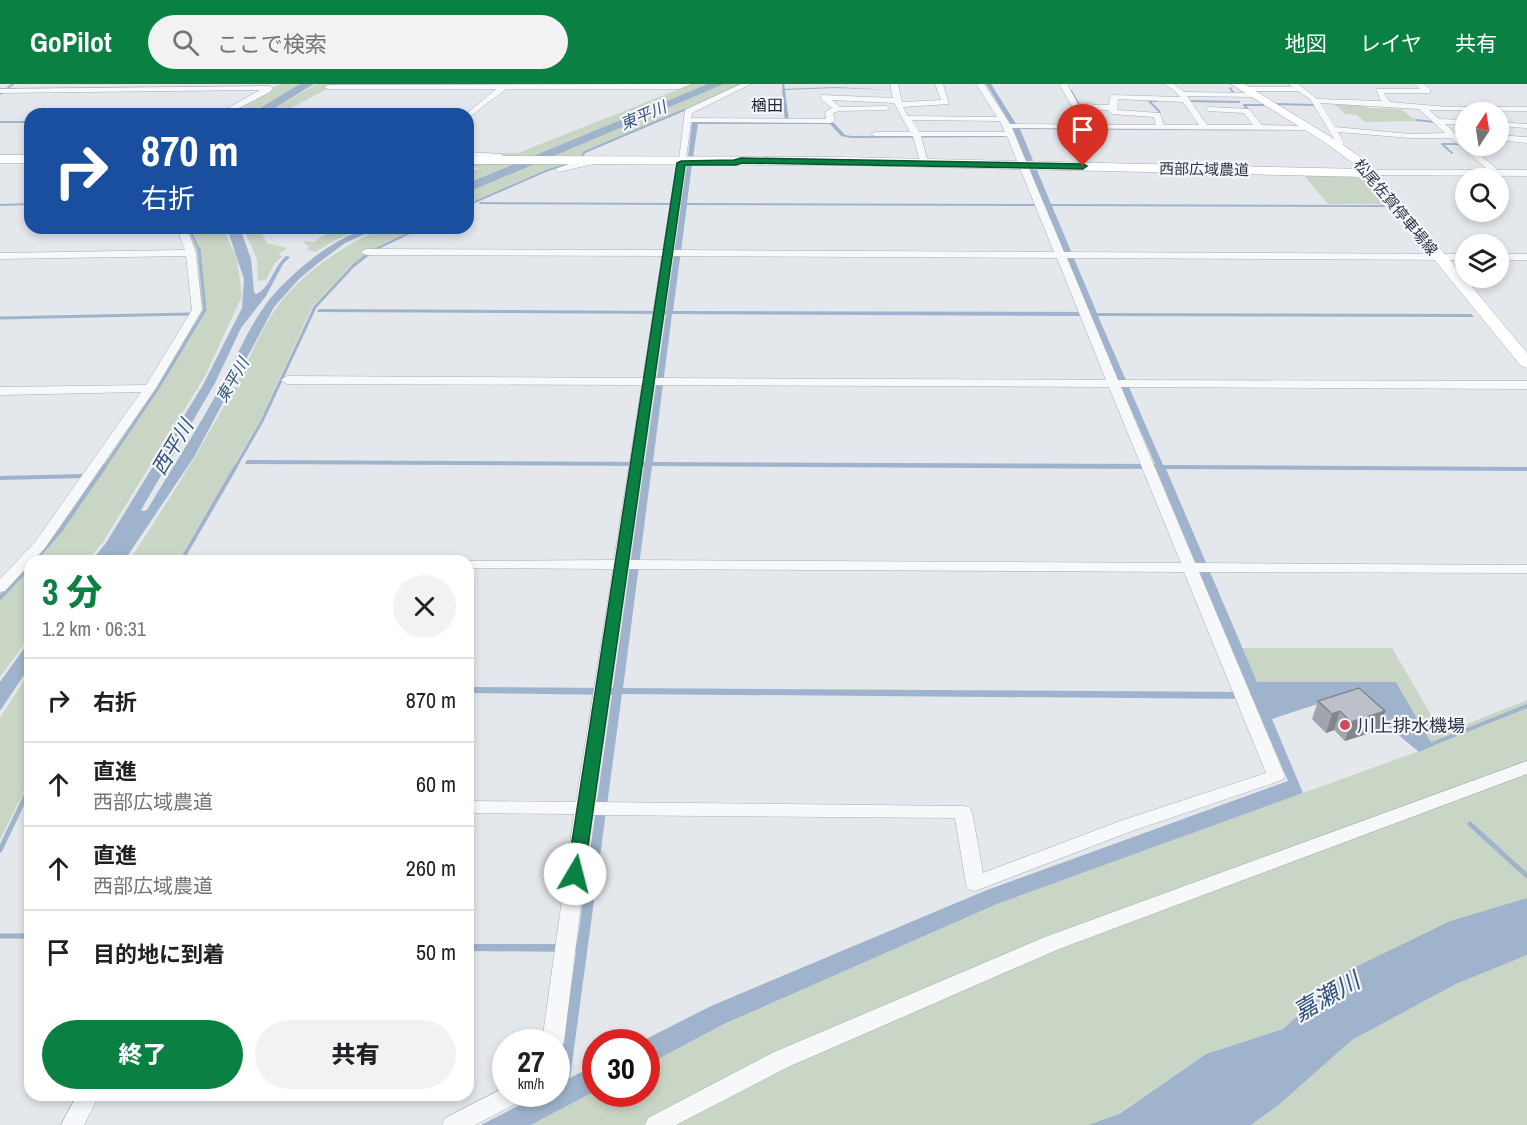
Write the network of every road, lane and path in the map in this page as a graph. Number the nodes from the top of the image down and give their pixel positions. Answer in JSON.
{"nodes":[{"id":1,"x":21,"y":84,"type":"edge"},
{"id":2,"x":688,"y":84,"type":"edge"},
{"id":3,"x":747,"y":84,"type":"edge"},
{"id":4,"x":894,"y":84,"type":"edge"},
{"id":5,"x":939,"y":84,"type":"edge"},
{"id":6,"x":980,"y":84,"type":"edge"},
{"id":7,"x":1063,"y":84,"type":"edge"},
{"id":8,"x":1168,"y":84,"type":"edge"},
{"id":9,"x":1419,"y":84,"type":"edge"},
{"id":10,"x":273,"y":86,"type":"edge"},
{"id":11,"x":505,"y":86,"type":"edge"},
{"id":12,"x":1297,"y":86,"type":"edge"},
{"id":13,"x":328,"y":87,"type":"dead end"},
{"id":14,"x":1244,"y":89,"type":"edge"},
{"id":15,"x":13,"y":90,"type":"junction"},
{"id":16,"x":1,"y":91,"type":"edge"},
{"id":17,"x":0,"y":100,"type":"edge"},
{"id":18,"x":1315,"y":101,"type":"junction"},
{"id":19,"x":1183,"y":102,"type":"junction"},
{"id":20,"x":899,"y":104,"type":"junction"},
{"id":21,"x":1386,"y":104,"type":"junction"},
{"id":22,"x":1078,"y":106,"type":"junction"},
{"id":23,"x":232,"y":108,"type":"edge"},
{"id":24,"x":1113,"y":108,"type":"junction"},
{"id":25,"x":1422,"y":108,"type":"junction"},
{"id":26,"x":1210,"y":109,"type":"dead end"},
{"id":27,"x":1527,"y":109,"type":"edge"},
{"id":28,"x":838,"y":110,"type":"junction"},
{"id":29,"x":474,"y":111,"type":"edge"},
{"id":30,"x":906,"y":118,"type":"junction"},
{"id":31,"x":687,"y":120,"type":"junction"},
{"id":32,"x":1436,"y":121,"type":"junction"},
{"id":33,"x":1455,"y":122,"type":"edge"},
{"id":34,"x":1509,"y":125,"type":"edge"},
{"id":35,"x":1007,"y":126,"type":"junction"},
{"id":36,"x":1086,"y":126,"type":"junction"},
{"id":37,"x":1527,"y":126,"type":"edge"},
{"id":38,"x":1161,"y":128,"type":"junction"},
{"id":39,"x":1309,"y":128,"type":"junction"},
{"id":40,"x":1205,"y":129,"type":"junction"},
{"id":41,"x":1261,"y":129,"type":"junction"},
{"id":42,"x":1331,"y":129,"type":"junction"},
{"id":43,"x":875,"y":134,"type":"dead end"},
{"id":44,"x":1454,"y":135,"type":"junction"},
{"id":45,"x":917,"y":136,"type":"junction"},
{"id":46,"x":1509,"y":138,"type":"edge"},
{"id":47,"x":1527,"y":140,"type":"edge"},
{"id":48,"x":1338,"y":146,"type":"junction"},
{"id":49,"x":583,"y":158,"type":"dead end"},
{"id":50,"x":0,"y":159,"type":"edge"},
{"id":51,"x":24,"y":159,"type":"edge"},
{"id":52,"x":474,"y":160,"type":"edge"},
{"id":53,"x":681,"y":160,"type":"junction"},
{"id":54,"x":741,"y":160,"type":"junction"},
{"id":55,"x":924,"y":163,"type":"junction"},
{"id":56,"x":557,"y":164,"type":"junction"},
{"id":57,"x":1023,"y":165,"type":"junction"},
{"id":58,"x":1490,"y":168,"type":"edge"},
{"id":59,"x":1369,"y":173,"type":"junction"},
{"id":60,"x":1455,"y":173,"type":"edge"},
{"id":61,"x":1509,"y":173,"type":"edge"},
{"id":62,"x":1527,"y":173,"type":"edge"},
{"id":63,"x":184,"y":234,"type":"edge"},
{"id":64,"x":366,"y":252,"type":"dead end"},
{"id":65,"x":191,"y":253,"type":"junction"},
{"id":66,"x":674,"y":254,"type":"junction"},
{"id":67,"x":1061,"y":255,"type":"junction"},
{"id":68,"x":0,"y":256,"type":"edge"},
{"id":69,"x":1438,"y":257,"type":"junction"},
{"id":70,"x":1455,"y":257,"type":"edge"},
{"id":71,"x":1509,"y":257,"type":"edge"},
{"id":72,"x":1527,"y":257,"type":"edge"},
{"id":73,"x":1527,"y":363,"type":"edge"},
{"id":74,"x":287,"y":380,"type":"dead end"},
{"id":75,"x":656,"y":381,"type":"junction"},
{"id":76,"x":1114,"y":383,"type":"junction"},
{"id":77,"x":1527,"y":385,"type":"edge"},
{"id":78,"x":150,"y":388,"type":"junction"},
{"id":79,"x":0,"y":391,"type":"edge"},
{"id":80,"x":31,"y":555,"type":"edge"},
{"id":81,"x":24,"y":563,"type":"edge"},
{"id":82,"x":474,"y":564,"type":"edge"},
{"id":83,"x":630,"y":564,"type":"junction"},
{"id":84,"x":1190,"y":569,"type":"junction"},
{"id":85,"x":1527,"y":569,"type":"edge"},
{"id":86,"x":0,"y":588,"type":"edge"},
{"id":87,"x":1527,"y":766,"type":"edge"},
{"id":88,"x":474,"y":807,"type":"edge"},
{"id":89,"x":588,"y":807,"type":"junction"},
{"id":90,"x":555,"y":1029,"type":"edge"},
{"id":91,"x":85,"y":1101,"type":"edge"},
{"id":92,"x":492,"y":1105,"type":"edge"},
{"id":93,"x":72,"y":1125,"type":"edge"},
{"id":94,"x":453,"y":1125,"type":"edge"},
{"id":95,"x":656,"y":1125,"type":"edge"}],
"edges":[{"from":1,"to":15,"type":"street"},
{"from":2,"to":11,"type":"street"},
{"from":3,"to":31,"type":"street"},
{"from":4,"to":20,"type":"street"},
{"from":5,"to":20,"type":"street"},
{"from":6,"to":35,"type":"street"},
{"from":7,"to":22,"type":"street"},
{"from":8,"to":19,"type":"street"},
{"from":9,"to":21,"type":"street"},
{"from":10,"to":15,"type":"street"},
{"from":10,"to":23,"type":"street"},
{"from":11,"to":13,"type":"street"},
{"from":11,"to":29,"type":"street"},
{"from":12,"to":14,"type":"street"},
{"from":12,"to":18,"type":"street"},
{"from":14,"to":19,"type":"street"},
{"from":14,"to":39,"type":"street","name":"松尾佐賀停車場線"},
{"from":15,"to":16,"type":"street"},
{"from":15,"to":17,"type":"street"},
{"from":18,"to":21,"type":"street"},
{"from":18,"to":42,"type":"street"},
{"from":19,"to":24,"type":"street"},
{"from":19,"to":40,"type":"street"},
{"from":20,"to":28,"type":"street"},
{"from":20,"to":28,"type":"street"},
{"from":20,"to":30,"type":"street"},
{"from":21,"to":25,"type":"street"},
{"from":22,"to":24,"type":"street"},
{"from":22,"to":36,"type":"street"},
{"from":24,"to":38,"type":"street"},
{"from":25,"to":27,"type":"street"},
{"from":25,"to":32,"type":"street"},
{"from":26,"to":41,"type":"street"},
{"from":28,"to":31,"type":"street"},
{"from":30,"to":35,"type":"street"},
{"from":30,"to":45,"type":"street"},
{"from":31,"to":53,"type":"street"},
{"from":32,"to":33,"type":"street"},
{"from":32,"to":44,"type":"street"},
{"from":34,"to":37,"type":"street"},
{"from":35,"to":36,"type":"street"},
{"from":35,"to":45,"type":"street"},
{"from":35,"to":57,"type":"street"},
{"from":36,"to":38,"type":"street"},
{"from":38,"to":40,"type":"street"},
{"from":39,"to":41,"type":"street"},
{"from":39,"to":48,"type":"street","name":"松尾佐賀停車場線"},
{"from":40,"to":41,"type":"street"},
{"from":42,"to":44,"type":"street"},
{"from":42,"to":48,"type":"street"},
{"from":43,"to":45,"type":"street"},
{"from":44,"to":58,"type":"street"},
{"from":45,"to":55,"type":"street"},
{"from":46,"to":47,"type":"street"},
{"from":48,"to":59,"type":"street","name":"松尾佐賀停車場線"},
{"from":49,"to":53,"type":"street"},
{"from":50,"to":51,"type":"street"},
{"from":52,"to":56,"type":"street"},
{"from":53,"to":54,"type":"street"},
{"from":53,"to":56,"type":"street"},
{"from":53,"to":66,"type":"street"},
{"from":54,"to":55,"type":"street"},
{"from":54,"to":56,"type":"street"},
{"from":55,"to":57,"type":"street"},
{"from":57,"to":59,"type":"street","name":"西部広域農道"},
{"from":57,"to":67,"type":"street"},
{"from":59,"to":60,"type":"street"},
{"from":59,"to":69,"type":"street","name":"松尾佐賀停車場線"},
{"from":61,"to":62,"type":"street"},
{"from":63,"to":65,"type":"street"},
{"from":64,"to":66,"type":"street"},
{"from":65,"to":68,"type":"street"},
{"from":65,"to":78,"type":"street"},
{"from":66,"to":67,"type":"street"},
{"from":66,"to":75,"type":"street"},
{"from":67,"to":69,"type":"street"},
{"from":67,"to":76,"type":"street"},
{"from":69,"to":70,"type":"street"},
{"from":69,"to":73,"type":"street","name":"松尾佐賀停車場線"},
{"from":71,"to":72,"type":"street"},
{"from":74,"to":75,"type":"street"},
{"from":75,"to":76,"type":"street"},
{"from":75,"to":83,"type":"street"},
{"from":76,"to":77,"type":"street"},
{"from":76,"to":84,"type":"street"},
{"from":78,"to":79,"type":"street"},
{"from":78,"to":80,"type":"street"},
{"from":81,"to":86,"type":"street"},
{"from":82,"to":83,"type":"street"},
{"from":83,"to":84,"type":"street"},
{"from":83,"to":89,"type":"street"},
{"from":84,"to":85,"type":"street"},
{"from":84,"to":89,"type":"street"},
{"from":87,"to":95,"type":"street"},
{"from":88,"to":89,"type":"street"},
{"from":89,"to":90,"type":"street"},
{"from":91,"to":93,"type":"street"},
{"from":92,"to":94,"type":"street"}]}
